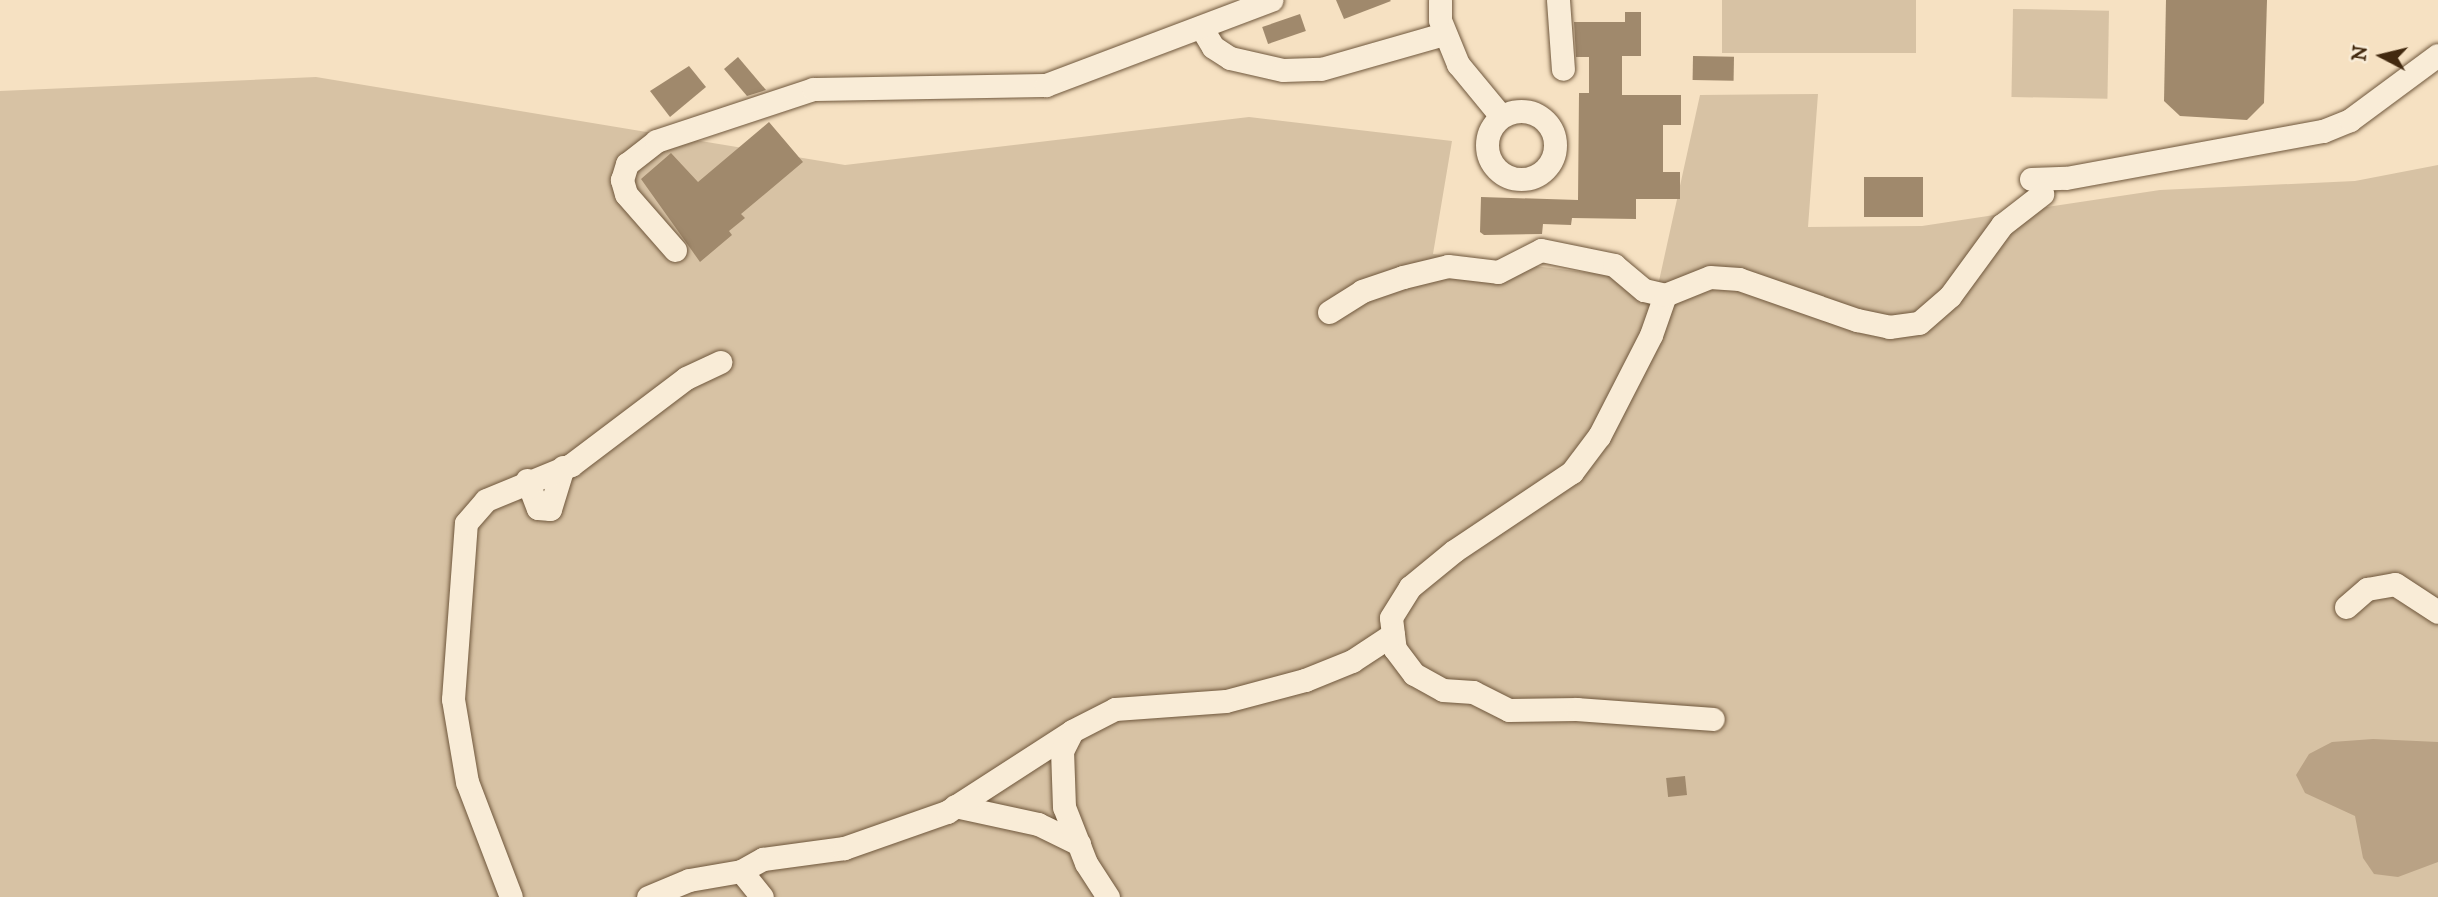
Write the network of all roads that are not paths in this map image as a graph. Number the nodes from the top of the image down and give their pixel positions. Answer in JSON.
{"nodes":[{"id":1,"x":1271,"y":0,"type":"edge"},
{"id":2,"x":1440,"y":0,"type":"edge"},
{"id":3,"x":1558,"y":0,"type":"edge"},
{"id":4,"x":1201,"y":27,"type":"junction"},
{"id":5,"x":1444,"y":34,"type":"junction"},
{"id":6,"x":2438,"y":54,"type":"edge"},
{"id":7,"x":1563,"y":69,"type":"dead end"},
{"id":8,"x":1500,"y":115,"type":"dead end"},
{"id":9,"x":675,"y":250,"type":"dead end"},
{"id":10,"x":1665,"y":295,"type":"junction"},
{"id":11,"x":1329,"y":312,"type":"dead end"},
{"id":12,"x":720,"y":362,"type":"dead end"},
{"id":13,"x":563,"y":467,"type":"junction"},
{"id":14,"x":527,"y":480,"type":"junction"},
{"id":15,"x":2346,"y":607,"type":"dead end"},
{"id":16,"x":2438,"y":612,"type":"edge"},
{"id":17,"x":1393,"y":634,"type":"junction"},
{"id":18,"x":1713,"y":719,"type":"dead end"},
{"id":19,"x":1072,"y":731,"type":"junction"},
{"id":20,"x":955,"y":806,"type":"junction"},
{"id":21,"x":1079,"y":844,"type":"junction"},
{"id":22,"x":741,"y":872,"type":"junction"},
{"id":23,"x":687,"y":888,"type":"edge"},
{"id":24,"x":511,"y":897,"type":"edge"},
{"id":25,"x":648,"y":897,"type":"edge"},
{"id":26,"x":762,"y":897,"type":"edge"},
{"id":27,"x":1108,"y":897,"type":"edge"}],
"edges":[{"from":1,"to":4,"type":"lane"},
{"from":2,"to":5,"type":"lane"},
{"from":3,"to":7,"type":"lane"},
{"from":4,"to":5,"type":"lane"},
{"from":4,"to":9,"type":"lane"},
{"from":5,"to":8,"type":"lane"},
{"from":6,"to":10,"type":"lane"},
{"from":10,"to":11,"type":"lane"},
{"from":10,"to":17,"type":"lane"},
{"from":12,"to":13,"type":"lane"},
{"from":13,"to":14,"type":"lane"},
{"from":13,"to":14,"type":"lane"},
{"from":14,"to":24,"type":"lane"},
{"from":15,"to":16,"type":"lane"},
{"from":17,"to":18,"type":"lane"},
{"from":17,"to":19,"type":"lane"},
{"from":19,"to":20,"type":"lane"},
{"from":19,"to":21,"type":"lane"},
{"from":20,"to":21,"type":"lane"},
{"from":20,"to":22,"type":"lane"},
{"from":21,"to":27,"type":"lane"},
{"from":22,"to":23,"type":"lane"},
{"from":22,"to":26,"type":"lane"},
{"from":23,"to":25,"type":"lane"}]}
